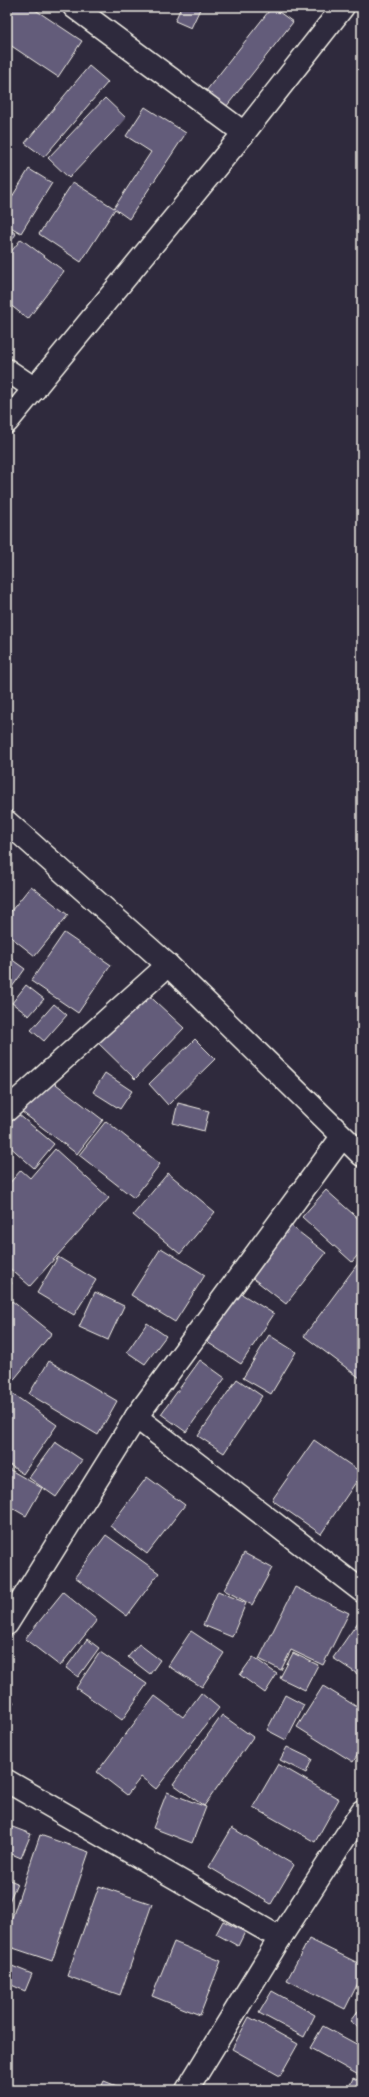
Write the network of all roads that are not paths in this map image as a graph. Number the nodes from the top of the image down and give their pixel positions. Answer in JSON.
{"nodes":[{"id":1,"x":74,"y":7,"type":"edge"},
{"id":2,"x":343,"y":7,"type":"edge"},
{"id":3,"x":244,"y":133,"type":"junction"},
{"id":4,"x":7,"y":370,"type":"edge"},
{"id":5,"x":35,"y":388,"type":"junction"},
{"id":6,"x":7,"y":422,"type":"edge"},
{"id":7,"x":7,"y":822,"type":"edge"},
{"id":8,"x":168,"y":965,"type":"junction"},
{"id":9,"x":7,"y":1110,"type":"edge"},
{"id":10,"x":342,"y":1136,"type":"junction"},
{"id":11,"x":362,"y":1155,"type":"edge"},
{"id":12,"x":136,"y":1417,"type":"junction"},
{"id":13,"x":362,"y":1591,"type":"edge"},
{"id":14,"x":7,"y":1624,"type":"edge"},
{"id":15,"x":7,"y":1781,"type":"edge"},
{"id":16,"x":362,"y":1811,"type":"edge"},
{"id":17,"x":280,"y":1938,"type":"junction"},
{"id":18,"x":187,"y":2090,"type":"edge"}],
"edges":[{"from":1,"to":3,"type":"street"},
{"from":2,"to":3,"type":"street"},
{"from":3,"to":5,"type":"street"},
{"from":4,"to":5,"type":"street"},
{"from":5,"to":6,"type":"street"},
{"from":7,"to":8,"type":"street"},
{"from":8,"to":9,"type":"street"},
{"from":8,"to":10,"type":"street"},
{"from":10,"to":11,"type":"street"},
{"from":10,"to":12,"type":"street"},
{"from":12,"to":13,"type":"street"},
{"from":12,"to":14,"type":"street"},
{"from":15,"to":17,"type":"street"},
{"from":16,"to":17,"type":"street"},
{"from":17,"to":18,"type":"street"}]}
